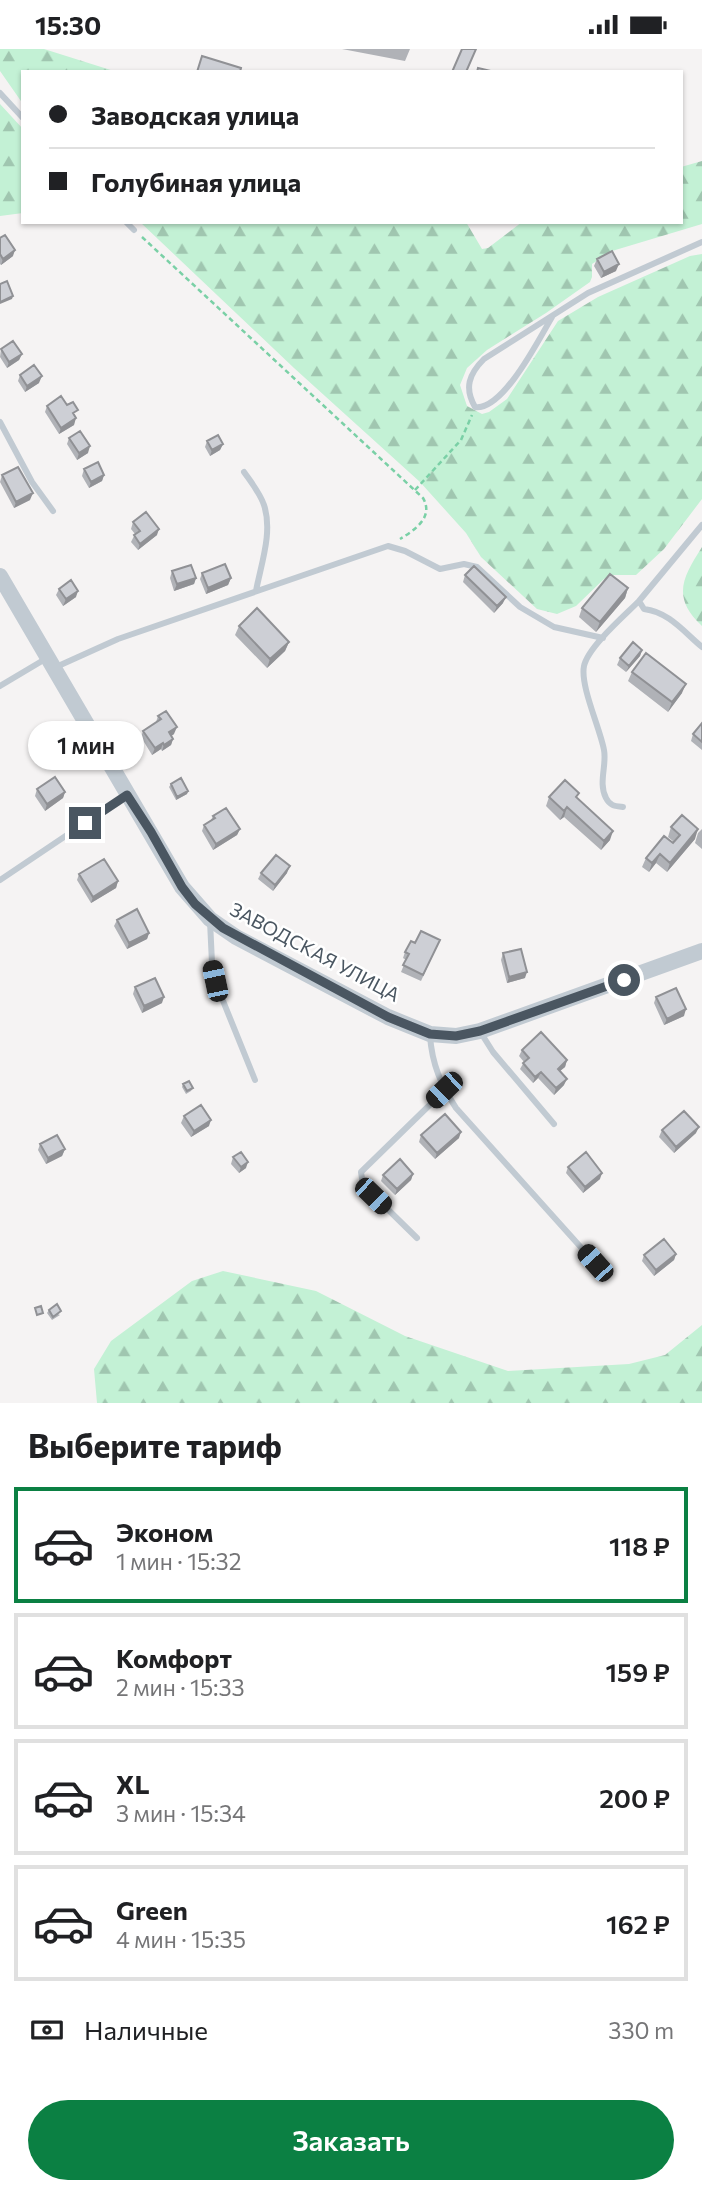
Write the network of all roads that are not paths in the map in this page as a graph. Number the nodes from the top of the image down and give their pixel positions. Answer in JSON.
{"nodes":[{"id":1,"x":0,"y":93,"type":"edge"},
{"id":2,"x":21,"y":116,"type":"edge"},
{"id":3,"x":128,"y":224,"type":"edge"},
{"id":4,"x":134,"y":230,"type":"road end"},
{"id":5,"x":702,"y":242,"type":"edge"},
{"id":6,"x":552,"y":317,"type":"junction"},
{"id":7,"x":0,"y":422,"type":"edge"},
{"id":8,"x":244,"y":472,"type":"dead end"},
{"id":9,"x":53,"y":511,"type":"dead end"},
{"id":10,"x":702,"y":525,"type":"edge"},
{"id":11,"x":0,"y":576,"type":"edge"},
{"id":12,"x":256,"y":591,"type":"junction"},
{"id":13,"x":639,"y":601,"type":"junction"},
{"id":14,"x":603,"y":638,"type":"junction"},
{"id":15,"x":702,"y":647,"type":"edge"},
{"id":16,"x":52,"y":662,"type":"junction"},
{"id":17,"x":0,"y":685,"type":"edge"},
{"id":18,"x":127,"y":795,"type":"junction"},
{"id":19,"x":623,"y":807,"type":"dead end"},
{"id":20,"x":0,"y":880,"type":"edge"},
{"id":21,"x":210,"y":919,"type":"junction"},
{"id":22,"x":702,"y":951,"type":"edge"},
{"id":23,"x":480,"y":1031,"type":"junction"},
{"id":24,"x":430,"y":1034,"type":"junction"},
{"id":25,"x":255,"y":1080,"type":"dead end"},
{"id":26,"x":444,"y":1090,"type":"junction"},
{"id":27,"x":554,"y":1124,"type":"dead end"},
{"id":28,"x":417,"y":1238,"type":"dead end"},
{"id":29,"x":595,"y":1263,"type":"dead end"}],
"edges":[{"from":1,"to":2,"type":"lane"},
{"from":3,"to":4,"type":"lane"},
{"from":5,"to":6,"type":"lane"},
{"from":6,"to":6,"type":"lane"},
{"from":7,"to":9,"type":"lane"},
{"from":8,"to":12,"type":"lane"},
{"from":10,"to":13,"type":"lane"},
{"from":11,"to":16,"type":"street","name":"ЗАВОДСКАЯ УЛИЦА"},
{"from":12,"to":14,"type":"lane"},
{"from":12,"to":16,"type":"lane"},
{"from":13,"to":14,"type":"lane"},
{"from":13,"to":15,"type":"lane"},
{"from":14,"to":19,"type":"lane"},
{"from":16,"to":17,"type":"lane"},
{"from":16,"to":18,"type":"street","name":"ЗАВОДСКАЯ УЛИЦА"},
{"from":18,"to":20,"type":"lane"},
{"from":18,"to":21,"type":"street","name":"ЗАВОДСКАЯ УЛИЦА"},
{"from":21,"to":24,"type":"street","name":"ЗАВОДСКАЯ УЛИЦА"},
{"from":21,"to":25,"type":"lane"},
{"from":22,"to":23,"type":"street","name":"ЗАВОДСКАЯ УЛИЦА"},
{"from":23,"to":24,"type":"street","name":"ЗАВОДСКАЯ УЛИЦА"},
{"from":23,"to":27,"type":"lane"},
{"from":24,"to":26,"type":"lane"},
{"from":26,"to":28,"type":"lane"},
{"from":26,"to":29,"type":"lane"}]}
